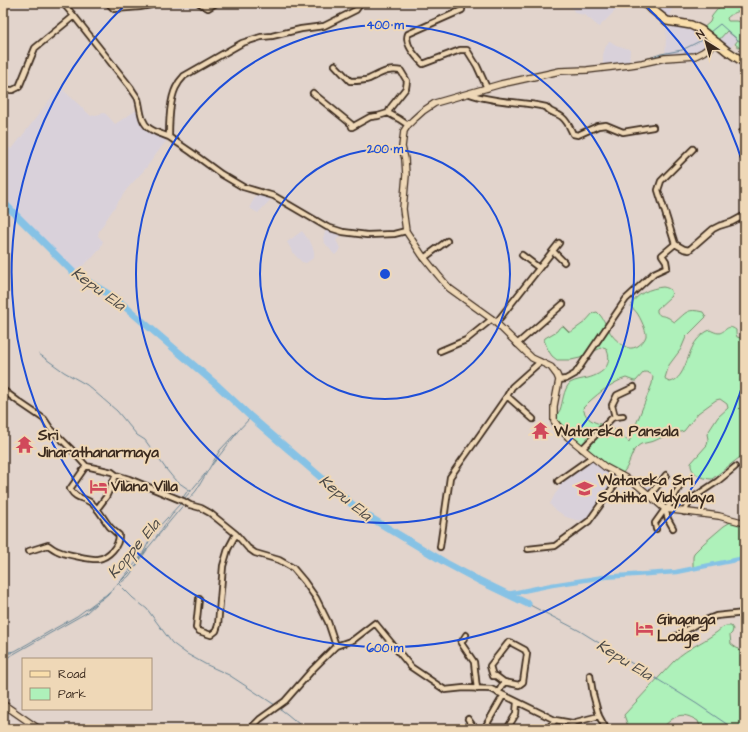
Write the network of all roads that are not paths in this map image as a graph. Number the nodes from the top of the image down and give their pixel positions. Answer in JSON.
{"nodes":[{"id":1,"x":63,"y":3,"type":"edge"},
{"id":2,"x":108,"y":3,"type":"edge"},
{"id":3,"x":151,"y":3,"type":"edge"},
{"id":4,"x":199,"y":3,"type":"edge"},
{"id":5,"x":216,"y":3,"type":"edge"},
{"id":6,"x":361,"y":3,"type":"edge"},
{"id":7,"x":460,"y":3,"type":"edge"},
{"id":8,"x":644,"y":3,"type":"edge"},
{"id":9,"x":74,"y":16,"type":"junction"},
{"id":10,"x":717,"y":42,"type":"junction"},
{"id":11,"x":745,"y":64,"type":"edge"},
{"id":12,"x":335,"y":65,"type":"dead end"},
{"id":13,"x":487,"y":88,"type":"junction"},
{"id":14,"x":3,"y":90,"type":"edge"},
{"id":15,"x":314,"y":93,"type":"dead end"},
{"id":16,"x":470,"y":94,"type":"junction"},
{"id":17,"x":388,"y":113,"type":"junction"},
{"id":18,"x":408,"y":125,"type":"junction"},
{"id":19,"x":653,"y":127,"type":"dead end"},
{"id":20,"x":169,"y":137,"type":"junction"},
{"id":21,"x":693,"y":149,"type":"dead end"},
{"id":22,"x":745,"y":215,"type":"edge"},
{"id":23,"x":406,"y":231,"type":"junction"},
{"id":24,"x":447,"y":241,"type":"dead end"},
{"id":25,"x":559,"y":243,"type":"dead end"},
{"id":26,"x":676,"y":244,"type":"junction"},
{"id":27,"x":553,"y":251,"type":"junction"},
{"id":28,"x":522,"y":255,"type":"dead end"},
{"id":29,"x":424,"y":258,"type":"junction"},
{"id":30,"x":564,"y":262,"type":"dead end"},
{"id":31,"x":539,"y":268,"type":"junction"},
{"id":32,"x":563,"y":304,"type":"dead end"},
{"id":33,"x":494,"y":321,"type":"junction"},
{"id":34,"x":517,"y":344,"type":"junction"},
{"id":35,"x":440,"y":351,"type":"dead end"},
{"id":36,"x":540,"y":362,"type":"junction"},
{"id":37,"x":559,"y":380,"type":"junction"},
{"id":38,"x":634,"y":387,"type":"dead end"},
{"id":39,"x":3,"y":390,"type":"edge"},
{"id":40,"x":507,"y":396,"type":"junction"},
{"id":41,"x":622,"y":416,"type":"dead end"},
{"id":42,"x":615,"y":417,"type":"junction"},
{"id":43,"x":533,"y":420,"type":"dead end"},
{"id":44,"x":582,"y":449,"type":"junction"},
{"id":45,"x":592,"y":457,"type":"junction"},
{"id":46,"x":86,"y":466,"type":"junction"},
{"id":47,"x":735,"y":466,"type":"dead end"},
{"id":48,"x":116,"y":475,"type":"junction"},
{"id":49,"x":666,"y":475,"type":"dead end"},
{"id":50,"x":621,"y":476,"type":"junction"},
{"id":51,"x":558,"y":481,"type":"dead end"},
{"id":52,"x":680,"y":486,"type":"dead end"},
{"id":53,"x":650,"y":495,"type":"junction"},
{"id":54,"x":97,"y":509,"type":"junction"},
{"id":55,"x":666,"y":509,"type":"junction"},
{"id":56,"x":684,"y":512,"type":"junction"},
{"id":57,"x":745,"y":523,"type":"edge"},
{"id":58,"x":673,"y":528,"type":"dead end"},
{"id":59,"x":656,"y":529,"type":"dead end"},
{"id":60,"x":236,"y":534,"type":"junction"},
{"id":61,"x":440,"y":547,"type":"dead end"},
{"id":62,"x":528,"y":549,"type":"dead end"},
{"id":63,"x":29,"y":551,"type":"dead end"},
{"id":64,"x":199,"y":599,"type":"dead end"},
{"id":65,"x":745,"y":613,"type":"edge"},
{"id":66,"x":466,"y":635,"type":"dead end"},
{"id":67,"x":675,"y":637,"type":"dead end"},
{"id":68,"x":336,"y":646,"type":"junction"},
{"id":69,"x":590,"y":675,"type":"dead end"},
{"id":70,"x":504,"y":682,"type":"junction"},
{"id":71,"x":477,"y":689,"type":"junction"},
{"id":72,"x":498,"y":693,"type":"junction"},
{"id":73,"x":503,"y":696,"type":"junction"},
{"id":74,"x":517,"y":702,"type":"junction"},
{"id":75,"x":3,"y":704,"type":"edge"},
{"id":76,"x":599,"y":716,"type":"junction"},
{"id":77,"x":468,"y":719,"type":"dead end"},
{"id":78,"x":555,"y":720,"type":"junction"},
{"id":79,"x":39,"y":729,"type":"edge"},
{"id":80,"x":250,"y":729,"type":"edge"},
{"id":81,"x":475,"y":729,"type":"edge"},
{"id":82,"x":484,"y":729,"type":"edge"},
{"id":83,"x":507,"y":729,"type":"edge"},
{"id":84,"x":548,"y":729,"type":"edge"},
{"id":85,"x":606,"y":729,"type":"edge"}],
"edges":[{"from":1,"to":9,"type":"street"},
{"from":2,"to":3,"type":"street"},
{"from":4,"to":5,"type":"street"},
{"from":6,"to":20,"type":"street"},
{"from":7,"to":13,"type":"street"},
{"from":8,"to":10,"type":"main road"},
{"from":9,"to":14,"type":"street"},
{"from":9,"to":20,"type":"street"},
{"from":10,"to":11,"type":"main road"},
{"from":10,"to":13,"type":"street"},
{"from":12,"to":17,"type":"street"},
{"from":13,"to":16,"type":"street"},
{"from":15,"to":17,"type":"street"},
{"from":16,"to":18,"type":"street"},
{"from":16,"to":19,"type":"street"},
{"from":17,"to":18,"type":"street"},
{"from":18,"to":23,"type":"street"},
{"from":20,"to":23,"type":"street"},
{"from":21,"to":26,"type":"street"},
{"from":22,"to":26,"type":"street"},
{"from":23,"to":29,"type":"street"},
{"from":24,"to":29,"type":"street"},
{"from":25,"to":27,"type":"street"},
{"from":26,"to":37,"type":"street"},
{"from":27,"to":30,"type":"street"},
{"from":27,"to":31,"type":"street"},
{"from":28,"to":31,"type":"street"},
{"from":29,"to":33,"type":"street"},
{"from":31,"to":33,"type":"street"},
{"from":32,"to":34,"type":"street"},
{"from":33,"to":34,"type":"street"},
{"from":33,"to":35,"type":"street"},
{"from":34,"to":36,"type":"street"},
{"from":36,"to":37,"type":"street"},
{"from":36,"to":40,"type":"street"},
{"from":37,"to":44,"type":"street"},
{"from":38,"to":42,"type":"street"},
{"from":39,"to":46,"type":"street"},
{"from":40,"to":43,"type":"street"},
{"from":40,"to":61,"type":"street"},
{"from":41,"to":42,"type":"street"},
{"from":42,"to":44,"type":"street"},
{"from":44,"to":45,"type":"street"},
{"from":45,"to":50,"type":"street"},
{"from":45,"to":51,"type":"street"},
{"from":46,"to":48,"type":"street"},
{"from":46,"to":54,"type":"street"},
{"from":47,"to":56,"type":"street"},
{"from":48,"to":54,"type":"street"},
{"from":48,"to":60,"type":"street"},
{"from":49,"to":53,"type":"street"},
{"from":50,"to":53,"type":"street"},
{"from":50,"to":62,"type":"street"},
{"from":52,"to":55,"type":"street"},
{"from":53,"to":55,"type":"street"},
{"from":54,"to":63,"type":"street"},
{"from":55,"to":56,"type":"street"},
{"from":55,"to":58,"type":"street"},
{"from":55,"to":59,"type":"street"},
{"from":56,"to":57,"type":"street"},
{"from":60,"to":64,"type":"street"},
{"from":60,"to":68,"type":"street"},
{"from":65,"to":67,"type":"street"},
{"from":66,"to":71,"type":"street"},
{"from":68,"to":71,"type":"street"},
{"from":68,"to":80,"type":"street"},
{"from":69,"to":76,"type":"street"},
{"from":70,"to":70,"type":"street"},
{"from":70,"to":72,"type":"street"},
{"from":71,"to":72,"type":"street"},
{"from":72,"to":73,"type":"street"},
{"from":73,"to":74,"type":"street"},
{"from":73,"to":82,"type":"street"},
{"from":74,"to":78,"type":"street"},
{"from":74,"to":83,"type":"street"},
{"from":75,"to":79,"type":"street"},
{"from":76,"to":78,"type":"street"},
{"from":76,"to":85,"type":"street"},
{"from":77,"to":81,"type":"street"},
{"from":78,"to":84,"type":"street"}]}
